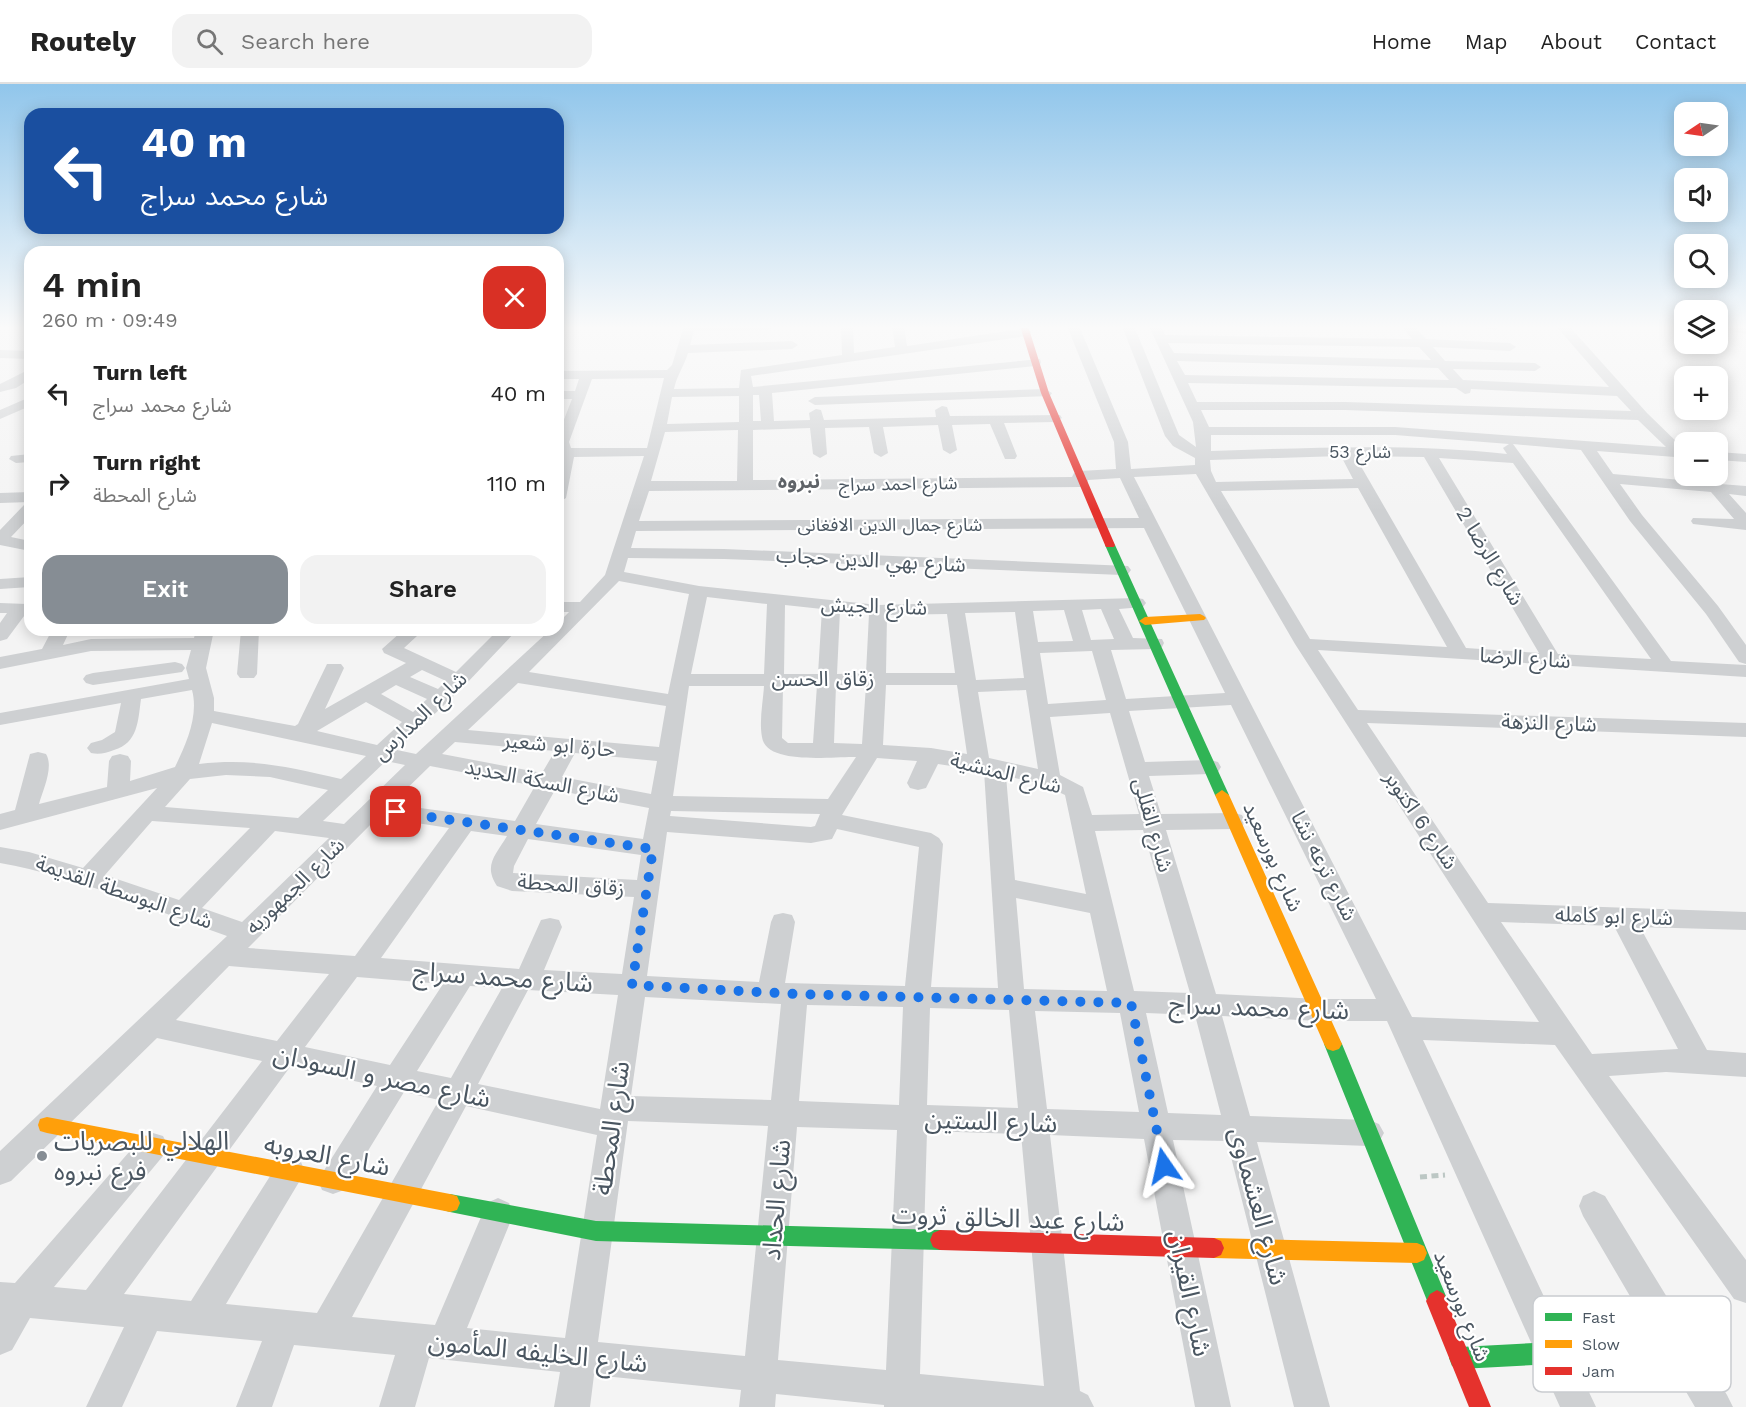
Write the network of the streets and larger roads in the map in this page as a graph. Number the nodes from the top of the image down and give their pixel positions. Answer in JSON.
{"nodes":[{"id":1,"x":583,"y":388,"type":"edge"},
{"id":2,"x":667,"y":388,"type":"edge"},
{"id":3,"x":746,"y":388,"type":"edge"},
{"id":4,"x":791,"y":388,"type":"edge"},
{"id":5,"x":813,"y":388,"type":"edge"},
{"id":6,"x":883,"y":388,"type":"edge"},
{"id":7,"x":937,"y":388,"type":"edge"},
{"id":8,"x":975,"y":388,"type":"edge"},
{"id":9,"x":1029,"y":388,"type":"edge"},
{"id":10,"x":1043,"y":388,"type":"edge"},
{"id":11,"x":1098,"y":388,"type":"edge"},
{"id":12,"x":1152,"y":388,"type":"edge"},
{"id":13,"x":1185,"y":388,"type":"edge"},
{"id":14,"x":1462,"y":388,"type":"edge"},
{"id":15,"x":1535,"y":388,"type":"edge"},
{"id":16,"x":1618,"y":388,"type":"edge"},
{"id":17,"x":765,"y":391,"type":"junction"},
{"id":18,"x":746,"y":392,"type":"junction"},
{"id":19,"x":1622,"y":392,"type":"junction"},
{"id":20,"x":666,"y":393,"type":"junction"},
{"id":21,"x":1045,"y":393,"type":"junction"},
{"id":22,"x":564,"y":396,"type":"edge"},
{"id":23,"x":939,"y":397,"type":"junction"},
{"id":24,"x":579,"y":399,"type":"junction"},
{"id":25,"x":882,"y":399,"type":"junction"},
{"id":26,"x":815,"y":401,"type":"junction"},
{"id":27,"x":564,"y":403,"type":"edge"},
{"id":28,"x":24,"y":404,"type":"edge"},
{"id":29,"x":1192,"y":406,"type":"junction"},
{"id":30,"x":1482,"y":411,"type":"junction"},
{"id":31,"x":0,"y":416,"type":"edge"},
{"id":32,"x":1642,"y":416,"type":"junction"},
{"id":33,"x":24,"y":418,"type":"edge"},
{"id":34,"x":1055,"y":418,"type":"junction"},
{"id":35,"x":565,"y":420,"type":"edge"},
{"id":36,"x":996,"y":420,"type":"junction"},
{"id":37,"x":944,"y":421,"type":"junction"},
{"id":38,"x":881,"y":423,"type":"junction"},
{"id":39,"x":818,"y":425,"type":"junction"},
{"id":40,"x":768,"y":427,"type":"junction"},
{"id":41,"x":658,"y":428,"type":"junction"},
{"id":42,"x":746,"y":428,"type":"junction"},
{"id":43,"x":1203,"y":431,"type":"junction"},
{"id":44,"x":1505,"y":439,"type":"junction"},
{"id":45,"x":1674,"y":446,"type":"edge"},
{"id":46,"x":1587,"y":447,"type":"junction"},
{"id":47,"x":950,"y":450,"type":"dead end"},
{"id":48,"x":1345,"y":451,"type":"junction"},
{"id":49,"x":653,"y":452,"type":"junction"},
{"id":50,"x":1428,"y":452,"type":"junction"},
{"id":51,"x":564,"y":453,"type":"edge"},
{"id":52,"x":881,"y":453,"type":"dead end"},
{"id":53,"x":1674,"y":453,"type":"edge"},
{"id":54,"x":820,"y":454,"type":"dead end"},
{"id":55,"x":1011,"y":456,"type":"dead end"},
{"id":56,"x":1728,"y":457,"type":"edge"},
{"id":57,"x":1746,"y":458,"type":"edge"},
{"id":58,"x":1516,"y":459,"type":"junction"},
{"id":59,"x":1206,"y":471,"type":"junction"},
{"id":60,"x":1125,"y":474,"type":"junction"},
{"id":61,"x":1610,"y":478,"type":"junction"},
{"id":62,"x":1081,"y":479,"type":"junction"},
{"id":63,"x":1363,"y":483,"type":"junction"},
{"id":64,"x":745,"y":485,"type":"junction"},
{"id":65,"x":641,"y":486,"type":"junction"},
{"id":66,"x":1713,"y":486,"type":"edge"},
{"id":67,"x":1716,"y":489,"type":"junction"},
{"id":68,"x":1746,"y":491,"type":"edge"},
{"id":69,"x":24,"y":497,"type":"edge"},
{"id":70,"x":0,"y":498,"type":"edge"},
{"id":71,"x":24,"y":514,"type":"edge"},
{"id":72,"x":1699,"y":521,"type":"dead end"},
{"id":73,"x":1150,"y":523,"type":"junction"},
{"id":74,"x":1101,"y":524,"type":"junction"},
{"id":75,"x":1746,"y":524,"type":"edge"},
{"id":76,"x":629,"y":525,"type":"junction"},
{"id":77,"x":0,"y":539,"type":"edge"},
{"id":78,"x":24,"y":545,"type":"edge"},
{"id":79,"x":617,"y":564,"type":"junction"},
{"id":80,"x":1122,"y":570,"type":"junction"},
{"id":81,"x":24,"y":582,"type":"edge"},
{"id":82,"x":0,"y":584,"type":"edge"},
{"id":83,"x":699,"y":591,"type":"junction"},
{"id":84,"x":776,"y":600,"type":"junction"},
{"id":85,"x":1137,"y":603,"type":"junction"},
{"id":86,"x":1108,"y":604,"type":"junction"},
{"id":87,"x":1071,"y":605,"type":"junction"},
{"id":88,"x":831,"y":606,"type":"junction"},
{"id":89,"x":1023,"y":606,"type":"junction"},
{"id":90,"x":564,"y":607,"type":"edge"},
{"id":91,"x":585,"y":607,"type":"junction"},
{"id":92,"x":954,"y":608,"type":"junction"},
{"id":93,"x":0,"y":609,"type":"edge"},
{"id":94,"x":878,"y":610,"type":"junction"},
{"id":95,"x":1200,"y":618,"type":"junction"},
{"id":96,"x":1145,"y":621,"type":"junction"},
{"id":97,"x":564,"y":627,"type":"edge"},
{"id":98,"x":0,"y":635,"type":"edge"},
{"id":99,"x":59,"y":636,"type":"edge"},
{"id":100,"x":202,"y":636,"type":"edge"},
{"id":101,"x":250,"y":636,"type":"edge"},
{"id":102,"x":408,"y":636,"type":"dead end"},
{"id":103,"x":502,"y":636,"type":"edge"},
{"id":104,"x":555,"y":636,"type":"edge"},
{"id":105,"x":94,"y":638,"type":"edge"},
{"id":106,"x":1155,"y":643,"type":"junction"},
{"id":107,"x":1304,"y":644,"type":"junction"},
{"id":108,"x":1126,"y":645,"type":"junction"},
{"id":109,"x":1092,"y":646,"type":"junction"},
{"id":110,"x":1030,"y":648,"type":"junction"},
{"id":111,"x":49,"y":653,"type":"junction"},
{"id":112,"x":1460,"y":654,"type":"junction"},
{"id":113,"x":1746,"y":658,"type":"edge"},
{"id":114,"x":1552,"y":659,"type":"junction"},
{"id":115,"x":0,"y":663,"type":"edge"},
{"id":116,"x":422,"y":663,"type":"junction"},
{"id":117,"x":1666,"y":667,"type":"junction"},
{"id":118,"x":334,"y":668,"type":"dead end"},
{"id":119,"x":175,"y":669,"type":"junction"},
{"id":120,"x":1746,"y":671,"type":"edge"},
{"id":121,"x":247,"y":675,"type":"dead end"},
{"id":122,"x":514,"y":676,"type":"junction"},
{"id":123,"x":396,"y":677,"type":"junction"},
{"id":124,"x":93,"y":679,"type":"dead end"},
{"id":125,"x":827,"y":679,"type":"junction"},
{"id":126,"x":877,"y":679,"type":"junction"},
{"id":127,"x":459,"y":680,"type":"junction"},
{"id":128,"x":772,"y":680,"type":"junction"},
{"id":129,"x":198,"y":682,"type":"junction"},
{"id":130,"x":966,"y":682,"type":"junction"},
{"id":131,"x":1035,"y":684,"type":"junction"},
{"id":132,"x":167,"y":689,"type":"junction"},
{"id":133,"x":678,"y":691,"type":"junction"},
{"id":134,"x":366,"y":694,"type":"junction"},
{"id":135,"x":132,"y":696,"type":"junction"},
{"id":136,"x":440,"y":698,"type":"junction"},
{"id":137,"x":1239,"y":698,"type":"junction"},
{"id":138,"x":1181,"y":701,"type":"junction"},
{"id":139,"x":81,"y":704,"type":"junction"},
{"id":140,"x":1118,"y":706,"type":"junction"},
{"id":141,"x":1039,"y":711,"type":"junction"},
{"id":142,"x":204,"y":715,"type":"junction"},
{"id":143,"x":1352,"y":716,"type":"junction"},
{"id":144,"x":0,"y":719,"type":"edge"},
{"id":145,"x":415,"y":721,"type":"junction"},
{"id":146,"x":75,"y":726,"type":"dead end"},
{"id":147,"x":302,"y":730,"type":"junction"},
{"id":148,"x":1746,"y":730,"type":"edge"},
{"id":149,"x":451,"y":735,"type":"junction"},
{"id":150,"x":568,"y":746,"type":"junction"},
{"id":151,"x":98,"y":748,"type":"dead end"},
{"id":152,"x":823,"y":750,"type":"junction"},
{"id":153,"x":871,"y":750,"type":"junction"},
{"id":154,"x":381,"y":752,"type":"junction"},
{"id":155,"x":668,"y":755,"type":"junction"},
{"id":156,"x":931,"y":755,"type":"junction"},
{"id":157,"x":38,"y":759,"type":"dead end"},
{"id":158,"x":422,"y":760,"type":"junction"},
{"id":159,"x":120,"y":761,"type":"dead end"},
{"id":160,"x":987,"y":764,"type":"junction"},
{"id":161,"x":1210,"y":766,"type":"junction"},
{"id":162,"x":1136,"y":769,"type":"junction"},
{"id":163,"x":184,"y":772,"type":"junction"},
{"id":164,"x":1050,"y":780,"type":"junction"},
{"id":165,"x":549,"y":783,"type":"junction"},
{"id":166,"x":918,"y":783,"type":"dead end"},
{"id":167,"x":345,"y":787,"type":"junction"},
{"id":168,"x":118,"y":792,"type":"junction"},
{"id":169,"x":373,"y":808,"type":"junction"},
{"id":170,"x":147,"y":813,"type":"junction"},
{"id":171,"x":659,"y":813,"type":"junction"},
{"id":172,"x":832,"y":813,"type":"junction"},
{"id":173,"x":24,"y":818,"type":"junction"},
{"id":174,"x":1234,"y":821,"type":"junction"},
{"id":175,"x":0,"y":822,"type":"edge"},
{"id":176,"x":270,"y":822,"type":"junction"},
{"id":177,"x":465,"y":822,"type":"junction"},
{"id":178,"x":1152,"y":822,"type":"junction"},
{"id":179,"x":1084,"y":824,"type":"junction"},
{"id":180,"x":304,"y":826,"type":"junction"},
{"id":181,"x":522,"y":830,"type":"junction"},
{"id":182,"x":348,"y":833,"type":"junction"},
{"id":183,"x":653,"y":849,"type":"junction"},
{"id":184,"x":0,"y":855,"type":"edge"},
{"id":185,"x":88,"y":878,"type":"junction"},
{"id":186,"x":1004,"y":886,"type":"junction"},
{"id":187,"x":647,"y":890,"type":"junction"},
{"id":188,"x":1102,"y":906,"type":"junction"},
{"id":189,"x":184,"y":911,"type":"junction"},
{"id":190,"x":1482,"y":912,"type":"junction"},
{"id":191,"x":1621,"y":915,"type":"junction"},
{"id":192,"x":1746,"y":921,"type":"edge"},
{"id":193,"x":783,"y":922,"type":"dead end"},
{"id":194,"x":550,"y":927,"type":"dead end"},
{"id":195,"x":246,"y":933,"type":"junction"},
{"id":196,"x":223,"y":956,"type":"junction"},
{"id":197,"x":355,"y":966,"type":"junction"},
{"id":198,"x":463,"y":975,"type":"junction"},
{"id":199,"x":524,"y":979,"type":"junction"},
{"id":200,"x":632,"y":985,"type":"junction"},
{"id":201,"x":783,"y":993,"type":"junction"},
{"id":202,"x":917,"y":997,"type":"junction"},
{"id":203,"x":1017,"y":1000,"type":"junction"},
{"id":204,"x":1127,"y":1002,"type":"junction"},
{"id":205,"x":1206,"y":1005,"type":"junction"},
{"id":206,"x":1319,"y":1010,"type":"junction"},
{"id":207,"x":1400,"y":1019,"type":"junction"},
{"id":208,"x":152,"y":1026,"type":"junction"},
{"id":209,"x":1562,"y":1034,"type":"junction"},
{"id":210,"x":283,"y":1054,"type":"junction"},
{"id":211,"x":1698,"y":1060,"type":"junction"},
{"id":212,"x":1746,"y":1065,"type":"edge"},
{"id":213,"x":1587,"y":1066,"type":"junction"},
{"id":214,"x":397,"y":1079,"type":"junction"},
{"id":215,"x":458,"y":1092,"type":"junction"},
{"id":216,"x":784,"y":1114,"type":"junction"},
{"id":217,"x":613,"y":1117,"type":"junction"},
{"id":218,"x":912,"y":1118,"type":"junction"},
{"id":219,"x":1033,"y":1122,"type":"junction"},
{"id":220,"x":47,"y":1125,"type":"junction"},
{"id":221,"x":1156,"y":1126,"type":"junction"},
{"id":222,"x":1239,"y":1129,"type":"junction"},
{"id":223,"x":1369,"y":1133,"type":"junction"},
{"id":224,"x":153,"y":1146,"type":"junction"},
{"id":225,"x":207,"y":1156,"type":"junction"},
{"id":226,"x":0,"y":1171,"type":"edge"},
{"id":227,"x":290,"y":1172,"type":"junction"},
{"id":228,"x":333,"y":1180,"type":"junction"},
{"id":229,"x":402,"y":1194,"type":"junction"},
{"id":230,"x":1594,"y":1206,"type":"dead end"},
{"id":231,"x":498,"y":1213,"type":"junction"},
{"id":232,"x":596,"y":1231,"type":"junction"},
{"id":233,"x":773,"y":1236,"type":"junction"},
{"id":234,"x":908,"y":1240,"type":"junction"},
{"id":235,"x":1046,"y":1243,"type":"junction"},
{"id":236,"x":1180,"y":1247,"type":"junction"},
{"id":237,"x":1270,"y":1249,"type":"junction"},
{"id":238,"x":1418,"y":1253,"type":"junction"},
{"id":239,"x":1746,"y":1287,"type":"edge"},
{"id":240,"x":1648,"y":1296,"type":"edge"},
{"id":241,"x":11,"y":1299,"type":"edge"},
{"id":242,"x":93,"y":1308,"type":"junction"},
{"id":243,"x":1533,"y":1308,"type":"edge"},
{"id":244,"x":148,"y":1313,"type":"junction"},
{"id":245,"x":199,"y":1318,"type":"junction"},
{"id":246,"x":284,"y":1327,"type":"junction"},
{"id":247,"x":326,"y":1331,"type":"junction"},
{"id":248,"x":0,"y":1338,"type":"edge"},
{"id":249,"x":430,"y":1342,"type":"junction"},
{"id":250,"x":1533,"y":1354,"type":"edge"},
{"id":251,"x":579,"y":1356,"type":"junction"},
{"id":252,"x":1460,"y":1358,"type":"junction"},
{"id":253,"x":759,"y":1391,"type":"edge"},
{"id":254,"x":1571,"y":1392,"type":"edge"},
{"id":255,"x":1706,"y":1392,"type":"edge"},
{"id":256,"x":903,"y":1398,"type":"edge"},
{"id":257,"x":104,"y":1407,"type":"edge"},
{"id":258,"x":254,"y":1407,"type":"edge"},
{"id":259,"x":398,"y":1407,"type":"edge"},
{"id":260,"x":572,"y":1407,"type":"edge"},
{"id":261,"x":1068,"y":1407,"type":"edge"},
{"id":262,"x":1213,"y":1407,"type":"edge"},
{"id":263,"x":1312,"y":1407,"type":"edge"},
{"id":264,"x":1480,"y":1407,"type":"edge"},
{"id":265,"x":1578,"y":1407,"type":"edge"},
{"id":266,"x":1715,"y":1407,"type":"edge"}],
"edges":[{"from":1,"to":24,"type":"street"},
{"from":2,"to":20,"type":"street"},
{"from":3,"to":18,"type":"street"},
{"from":4,"to":17,"type":"street"},
{"from":5,"to":26,"type":"street"},
{"from":6,"to":25,"type":"street"},
{"from":7,"to":23,"type":"street"},
{"from":8,"to":23,"type":"street"},
{"from":9,"to":21,"type":"street"},
{"from":10,"to":21,"type":"street","name":"شارع بورسعيد"},
{"from":11,"to":60,"type":"street","name":"شارع ترعه نشا"},
{"from":12,"to":59,"type":"street"},
{"from":13,"to":29,"type":"street"},
{"from":14,"to":30,"type":"street"},
{"from":15,"to":19,"type":"street"},
{"from":16,"to":19,"type":"street"},
{"from":17,"to":18,"type":"street"},
{"from":17,"to":40,"type":"street"},
{"from":18,"to":20,"type":"street"},
{"from":18,"to":42,"type":"street"},
{"from":19,"to":32,"type":"street"},
{"from":20,"to":41,"type":"street"},
{"from":21,"to":34,"type":"street","name":"شارع بورسعيد"},
{"from":22,"to":24,"type":"street"},
{"from":23,"to":25,"type":"street"},
{"from":23,"to":37,"type":"street"},
{"from":24,"to":27,"type":"street"},
{"from":24,"to":35,"type":"street"},
{"from":25,"to":26,"type":"street"},
{"from":25,"to":38,"type":"street"},
{"from":26,"to":39,"type":"street"},
{"from":28,"to":31,"type":"street"},
{"from":29,"to":30,"type":"street"},
{"from":29,"to":43,"type":"street"},
{"from":30,"to":32,"type":"street"},
{"from":30,"to":44,"type":"street"},
{"from":31,"to":33,"type":"street"},
{"from":32,"to":45,"type":"street"},
{"from":34,"to":36,"type":"street"},
{"from":34,"to":62,"type":"street","name":"شارع بورسعيد"},
{"from":36,"to":37,"type":"street"},
{"from":36,"to":55,"type":"street"},
{"from":37,"to":38,"type":"street"},
{"from":37,"to":47,"type":"street"},
{"from":38,"to":39,"type":"street"},
{"from":38,"to":52,"type":"street"},
{"from":39,"to":40,"type":"street"},
{"from":39,"to":54,"type":"street"},
{"from":40,"to":42,"type":"street"},
{"from":41,"to":42,"type":"street"},
{"from":41,"to":49,"type":"street"},
{"from":42,"to":64,"type":"street"},
{"from":43,"to":44,"type":"street"},
{"from":43,"to":59,"type":"street"},
{"from":44,"to":46,"type":"street"},
{"from":44,"to":58,"type":"street"},
{"from":46,"to":53,"type":"street"},
{"from":46,"to":61,"type":"street"},
{"from":48,"to":50,"type":"street","name":"شارع 53"},
{"from":48,"to":59,"type":"street","name":"شارع 53"},
{"from":48,"to":63,"type":"street"},
{"from":49,"to":51,"type":"street"},
{"from":49,"to":65,"type":"street"},
{"from":50,"to":58,"type":"street","name":"شارع 53"},
{"from":50,"to":114,"type":"street","name":"شارع الرضا 2"},
{"from":56,"to":57,"type":"street"},
{"from":58,"to":117,"type":"street"},
{"from":59,"to":60,"type":"street","name":"شارع احمد سراج"},
{"from":59,"to":63,"type":"street"},
{"from":59,"to":107,"type":"street","name":"شارع 6 اكتوبر"},
{"from":60,"to":62,"type":"street","name":"شارع احمد سراج"},
{"from":60,"to":73,"type":"street","name":"شارع ترعه نشا"},
{"from":61,"to":67,"type":"street"},
{"from":61,"to":113,"type":"street"},
{"from":62,"to":64,"type":"street","name":"شارع احمد سراج"},
{"from":62,"to":74,"type":"street","name":"شارع بورسعيد"},
{"from":63,"to":112,"type":"street"},
{"from":64,"to":65,"type":"street","name":"شارع احمد سراج"},
{"from":65,"to":76,"type":"street"},
{"from":66,"to":67,"type":"street"},
{"from":67,"to":68,"type":"street"},
{"from":67,"to":75,"type":"street"},
{"from":69,"to":70,"type":"street"},
{"from":71,"to":77,"type":"street"},
{"from":72,"to":75,"type":"street"},
{"from":73,"to":74,"type":"street","name":"شارع جمال الدين الافغانى"},
{"from":73,"to":95,"type":"street","name":"شارع ترعه نشا"},
{"from":74,"to":76,"type":"street","name":"شارع جمال الدين الافغانى"},
{"from":74,"to":80,"type":"street","name":"شارع بورسعيد"},
{"from":76,"to":79,"type":"street"},
{"from":77,"to":78,"type":"street"},
{"from":79,"to":80,"type":"street","name":"شارع بهي الدين حجاب"},
{"from":79,"to":83,"type":"street","name":"شارع الجيش"},
{"from":79,"to":91,"type":"street","name":"شارع الجمهوريه"},
{"from":80,"to":85,"type":"street","name":"شارع بورسعيد"},
{"from":81,"to":82,"type":"street"},
{"from":83,"to":84,"type":"street","name":"شارع الجيش"},
{"from":83,"to":133,"type":"street","name":"شارع المحطة"},
{"from":84,"to":88,"type":"street","name":"شارع الجيش"},
{"from":84,"to":128,"type":"street"},
{"from":85,"to":86,"type":"street","name":"شارع الجيش"},
{"from":85,"to":96,"type":"street","name":"شارع بورسعيد"},
{"from":86,"to":87,"type":"street","name":"شارع الجيش"},
{"from":86,"to":108,"type":"street"},
{"from":87,"to":89,"type":"street","name":"شارع الجيش"},
{"from":87,"to":109,"type":"street","name":"شارع القللى"},
{"from":88,"to":94,"type":"street","name":"شارع الجيش"},
{"from":88,"to":125,"type":"street"},
{"from":89,"to":92,"type":"street","name":"شارع الجيش"},
{"from":89,"to":110,"type":"street"},
{"from":90,"to":91,"type":"street"},
{"from":91,"to":97,"type":"street","name":"شارع الجمهوريه"},
{"from":92,"to":94,"type":"street","name":"شارع الجيش"},
{"from":92,"to":130,"type":"street"},
{"from":93,"to":98,"type":"street"},
{"from":94,"to":126,"type":"street"},
{"from":95,"to":96,"type":"street"},
{"from":95,"to":137,"type":"street","name":"شارع ترعه نشا"},
{"from":96,"to":106,"type":"street","name":"شارع بورسعيد"},
{"from":99,"to":111,"type":"street"},
{"from":100,"to":105,"type":"street"},
{"from":100,"to":119,"type":"street"},
{"from":100,"to":129,"type":"street"},
{"from":101,"to":121,"type":"street"},
{"from":102,"to":116,"type":"street"},
{"from":103,"to":127,"type":"street","name":"شارع المدارس"},
{"from":104,"to":122,"type":"street","name":"شارع الجمهوريه"},
{"from":105,"to":111,"type":"street"},
{"from":106,"to":108,"type":"street"},
{"from":106,"to":138,"type":"street","name":"شارع بورسعيد"},
{"from":107,"to":112,"type":"street","name":"شارع الرضا"},
{"from":107,"to":143,"type":"street","name":"شارع 6 اكتوبر"},
{"from":108,"to":109,"type":"street"},
{"from":109,"to":110,"type":"street"},
{"from":109,"to":140,"type":"street","name":"شارع القللى"},
{"from":110,"to":131,"type":"street"},
{"from":111,"to":115,"type":"street"},
{"from":112,"to":114,"type":"street","name":"شارع الرضا"},
{"from":114,"to":117,"type":"street","name":"شارع الرضا"},
{"from":116,"to":123,"type":"street"},
{"from":116,"to":127,"type":"street"},
{"from":117,"to":120,"type":"street","name":"شارع الرضا"},
{"from":118,"to":147,"type":"street"},
{"from":119,"to":124,"type":"street"},
{"from":119,"to":132,"type":"street"},
{"from":122,"to":133,"type":"street","name":"زقاق الحسن"},
{"from":122,"to":149,"type":"street","name":"شارع الجمهوريه"},
{"from":123,"to":134,"type":"street"},
{"from":123,"to":136,"type":"street"},
{"from":125,"to":126,"type":"street","name":"زقاق الحسن"},
{"from":125,"to":128,"type":"street","name":"زقاق الحسن"},
{"from":125,"to":152,"type":"street"},
{"from":126,"to":130,"type":"street","name":"زقاق الحسن"},
{"from":126,"to":153,"type":"street"},
{"from":127,"to":136,"type":"street","name":"شارع المدارس"},
{"from":128,"to":133,"type":"street","name":"زقاق الحسن"},
{"from":128,"to":152,"type":"street","name":"شارع المنشية"},
{"from":129,"to":132,"type":"street"},
{"from":129,"to":142,"type":"street"},
{"from":130,"to":131,"type":"street","name":"زقاق الحسن"},
{"from":130,"to":160,"type":"street"},
{"from":131,"to":141,"type":"street"},
{"from":132,"to":135,"type":"street"},
{"from":133,"to":155,"type":"street","name":"شارع المحطة"},
{"from":134,"to":145,"type":"street"},
{"from":134,"to":147,"type":"street"},
{"from":135,"to":139,"type":"street"},
{"from":135,"to":151,"type":"street"},
{"from":136,"to":145,"type":"street","name":"شارع المدارس"},
{"from":137,"to":138,"type":"street"},
{"from":137,"to":207,"type":"street","name":"شارع ترعه نشا"},
{"from":138,"to":140,"type":"street"},
{"from":138,"to":161,"type":"street","name":"شارع بورسعيد"},
{"from":139,"to":144,"type":"street"},
{"from":139,"to":146,"type":"street"},
{"from":140,"to":141,"type":"street"},
{"from":140,"to":162,"type":"street","name":"شارع القللى"},
{"from":141,"to":164,"type":"street"},
{"from":142,"to":147,"type":"street","name":"شارع السكة الحديد"},
{"from":142,"to":163,"type":"street"},
{"from":143,"to":148,"type":"street","name":"شارع النزهة"},
{"from":143,"to":190,"type":"street","name":"شارع 6 اكتوبر"},
{"from":145,"to":154,"type":"street","name":"شارع المدارس"},
{"from":147,"to":154,"type":"street","name":"شارع السكة الحديد"},
{"from":149,"to":150,"type":"street","name":"حارة ابو شعير"},
{"from":149,"to":158,"type":"street","name":"شارع الجمهوريه"},
{"from":150,"to":155,"type":"street","name":"حارة ابو شعير"},
{"from":150,"to":165,"type":"street","name":"زقاق المحطة"},
{"from":152,"to":153,"type":"street","name":"شارع المنشية"},
{"from":153,"to":156,"type":"street","name":"شارع المنشية"},
{"from":153,"to":172,"type":"street"},
{"from":154,"to":158,"type":"street","name":"شارع السكة الحديد"},
{"from":154,"to":167,"type":"street","name":"شارع المدارس"},
{"from":155,"to":171,"type":"street","name":"شارع المحطة"},
{"from":156,"to":160,"type":"street","name":"شارع المنشية"},
{"from":156,"to":166,"type":"street"},
{"from":157,"to":173,"type":"street"},
{"from":158,"to":165,"type":"street","name":"شارع السكة الحديد"},
{"from":158,"to":169,"type":"street","name":"شارع الجمهوريه"},
{"from":159,"to":168,"type":"street"},
{"from":160,"to":164,"type":"street","name":"شارع المنشية"},
{"from":160,"to":186,"type":"street"},
{"from":161,"to":162,"type":"street"},
{"from":161,"to":174,"type":"street","name":"شارع بورسعيد"},
{"from":162,"to":178,"type":"street","name":"شارع القللى"},
{"from":163,"to":167,"type":"street"},
{"from":163,"to":168,"type":"street"},
{"from":163,"to":170,"type":"street"},
{"from":164,"to":179,"type":"street","name":"شارع المنشية"},
{"from":165,"to":171,"type":"street","name":"شارع السكة الحديد"},
{"from":165,"to":181,"type":"street","name":"زقاق المحطة"},
{"from":167,"to":180,"type":"street","name":"شارع المدارس"},
{"from":168,"to":173,"type":"street"},
{"from":169,"to":177,"type":"street"},
{"from":169,"to":182,"type":"street","name":"شارع الجمهوريه"},
{"from":170,"to":176,"type":"street"},
{"from":170,"to":185,"type":"street"},
{"from":171,"to":172,"type":"street","name":"شارع السكة الحديد"},
{"from":171,"to":183,"type":"street","name":"شارع المحطة"},
{"from":172,"to":202,"type":"street"},
{"from":173,"to":175,"type":"street"},
{"from":174,"to":178,"type":"street"},
{"from":174,"to":206,"type":"street","name":"شارع بورسعيد"},
{"from":176,"to":180,"type":"street"},
{"from":176,"to":189,"type":"street"},
{"from":177,"to":181,"type":"street"},
{"from":177,"to":197,"type":"street"},
{"from":178,"to":179,"type":"street"},
{"from":178,"to":205,"type":"street","name":"شارع القللى"},
{"from":179,"to":188,"type":"street","name":"شارع المنشية"},
{"from":180,"to":182,"type":"street"},
{"from":181,"to":183,"type":"street"},
{"from":181,"to":187,"type":"street","name":"زقاق المحطة"},
{"from":182,"to":195,"type":"street","name":"شارع الجمهوريه"},
{"from":183,"to":187,"type":"street","name":"شارع المحطة"},
{"from":184,"to":185,"type":"street","name":"شارع البوسطة القديمة"},
{"from":185,"to":189,"type":"street","name":"شارع البوسطة القديمة"},
{"from":186,"to":188,"type":"street"},
{"from":186,"to":203,"type":"street"},
{"from":187,"to":200,"type":"street","name":"شارع المحطة"},
{"from":188,"to":204,"type":"street","name":"شارع المنشية"},
{"from":189,"to":195,"type":"street","name":"شارع البوسطة القديمة"},
{"from":190,"to":191,"type":"street","name":"شارع ابو كامله"},
{"from":190,"to":209,"type":"street","name":"شارع 6 اكتوبر"},
{"from":191,"to":192,"type":"street","name":"شارع ابو كامله"},
{"from":191,"to":211,"type":"street"},
{"from":193,"to":201,"type":"street","name":"شارع الحداد"},
{"from":194,"to":199,"type":"street"},
{"from":195,"to":196,"type":"street","name":"شارع الجمهوريه"},
{"from":196,"to":197,"type":"street","name":"شارع محمد سراج"},
{"from":196,"to":208,"type":"street","name":"شارع الجمهوريه"},
{"from":197,"to":198,"type":"street","name":"شارع محمد سراج"},
{"from":197,"to":210,"type":"street"},
{"from":198,"to":199,"type":"street","name":"شارع محمد سراج"},
{"from":198,"to":214,"type":"street"},
{"from":199,"to":200,"type":"street","name":"شارع محمد سراج"},
{"from":199,"to":215,"type":"street"},
{"from":200,"to":201,"type":"street","name":"شارع محمد سراج"},
{"from":200,"to":217,"type":"street","name":"شارع المحطة"},
{"from":201,"to":202,"type":"street","name":"شارع محمد سراج"},
{"from":201,"to":216,"type":"street","name":"شارع الحداد"},
{"from":202,"to":203,"type":"street","name":"شارع محمد سراج"},
{"from":202,"to":218,"type":"street"},
{"from":203,"to":204,"type":"street","name":"شارع محمد سراج"},
{"from":203,"to":219,"type":"street"},
{"from":204,"to":205,"type":"street","name":"شارع محمد سراج"},
{"from":204,"to":221,"type":"street","name":"شارع القيران"},
{"from":205,"to":206,"type":"street","name":"شارع محمد سراج"},
{"from":205,"to":222,"type":"street","name":"شارع العشماوى"},
{"from":206,"to":207,"type":"street","name":"شارع محمد سراج"},
{"from":206,"to":223,"type":"street","name":"شارع بورسعيد"},
{"from":207,"to":209,"type":"street","name":"شارع محمد سراج"},
{"from":207,"to":243,"type":"street","name":"شارع ترعه نشا"},
{"from":208,"to":210,"type":"street","name":"شارع مصر و السودان"},
{"from":208,"to":220,"type":"street","name":"شارع الجمهوريه"},
{"from":209,"to":213,"type":"street","name":"شارع 6 اكتوبر"},
{"from":210,"to":214,"type":"street","name":"شارع مصر و السودان"},
{"from":210,"to":225,"type":"street"},
{"from":211,"to":212,"type":"street"},
{"from":211,"to":213,"type":"street"},
{"from":213,"to":239,"type":"street","name":"شارع 6 اكتوبر"},
{"from":214,"to":215,"type":"street","name":"شارع مصر و السودان"},
{"from":214,"to":228,"type":"street"},
{"from":215,"to":217,"type":"street","name":"شارع مصر و السودان"},
{"from":215,"to":229,"type":"street"},
{"from":216,"to":217,"type":"street","name":"شارع الستين"},
{"from":216,"to":218,"type":"street","name":"شارع الستين"},
{"from":216,"to":233,"type":"street","name":"شارع الحداد"},
{"from":217,"to":232,"type":"street","name":"شارع المحطة"},
{"from":218,"to":219,"type":"street","name":"شارع الستين"},
{"from":218,"to":234,"type":"street"},
{"from":219,"to":221,"type":"street","name":"شارع الستين"},
{"from":219,"to":235,"type":"street"},
{"from":220,"to":224,"type":"street","name":"شارع العروبه"},
{"from":220,"to":226,"type":"street","name":"شارع الجمهوريه"},
{"from":221,"to":222,"type":"street","name":"شارع الستين"},
{"from":221,"to":236,"type":"street","name":"شارع القيران"},
{"from":222,"to":223,"type":"street","name":"شارع الستين"},
{"from":222,"to":237,"type":"street","name":"شارع العشماوى"},
{"from":223,"to":238,"type":"street","name":"شارع بورسعيد"},
{"from":224,"to":225,"type":"street","name":"شارع العروبه"},
{"from":224,"to":241,"type":"street"},
{"from":225,"to":227,"type":"street","name":"شارع العروبه"},
{"from":225,"to":242,"type":"street"},
{"from":227,"to":228,"type":"street","name":"شارع العروبه"},
{"from":227,"to":245,"type":"street"},
{"from":228,"to":229,"type":"street","name":"شارع العروبه"},
{"from":229,"to":231,"type":"street","name":"شارع العروبه"},
{"from":229,"to":247,"type":"street"},
{"from":230,"to":240,"type":"street"},
{"from":231,"to":232,"type":"street","name":"شارع العروبه"},
{"from":231,"to":249,"type":"street"},
{"from":232,"to":233,"type":"street","name":"شارع عبد الخالق ثروت"},
{"from":232,"to":251,"type":"street","name":"شارع المحطة"},
{"from":233,"to":234,"type":"street","name":"شارع عبد الخالق ثروت"},
{"from":233,"to":253,"type":"street","name":"شارع الحداد"},
{"from":234,"to":235,"type":"street","name":"شارع عبد الخالق ثروت"},
{"from":234,"to":256,"type":"street"},
{"from":235,"to":236,"type":"street","name":"شارع عبد الخالق ثروت"},
{"from":235,"to":261,"type":"street"},
{"from":236,"to":237,"type":"street","name":"شارع عبد الخالق ثروت"},
{"from":236,"to":262,"type":"street","name":"شارع القيران"},
{"from":237,"to":238,"type":"street","name":"شارع عبد الخالق ثروت"},
{"from":237,"to":263,"type":"street","name":"شارع العشماوى"},
{"from":238,"to":252,"type":"street","name":"شارع بورسعيد"},
{"from":241,"to":242,"type":"street","name":"شارع الخليفه المأمون"},
{"from":241,"to":248,"type":"street"},
{"from":242,"to":244,"type":"street","name":"شارع الخليفه المأمون"},
{"from":244,"to":245,"type":"street","name":"شارع الخليفه المأمون"},
{"from":244,"to":257,"type":"street"},
{"from":245,"to":246,"type":"street","name":"شارع الخليفه المأمون"},
{"from":246,"to":247,"type":"street","name":"شارع الخليفه المأمون"},
{"from":246,"to":258,"type":"street"},
{"from":247,"to":249,"type":"street","name":"شارع الخليفه المأمون"},
{"from":249,"to":251,"type":"street","name":"شارع الخليفه المأمون"},
{"from":249,"to":259,"type":"street"},
{"from":250,"to":252,"type":"street"},
{"from":251,"to":253,"type":"street","name":"شارع الخليفه المأمون"},
{"from":251,"to":260,"type":"street","name":"شارع المحطة"},
{"from":252,"to":264,"type":"street","name":"شارع بورسعيد"},
{"from":253,"to":256,"type":"street","name":"شارع الخليفه المأمون"},
{"from":254,"to":265,"type":"street","name":"شارع ترعه نشا"},
{"from":255,"to":266,"type":"street"},
{"from":256,"to":261,"type":"street","name":"شارع الخليفه المأمون"}]}
